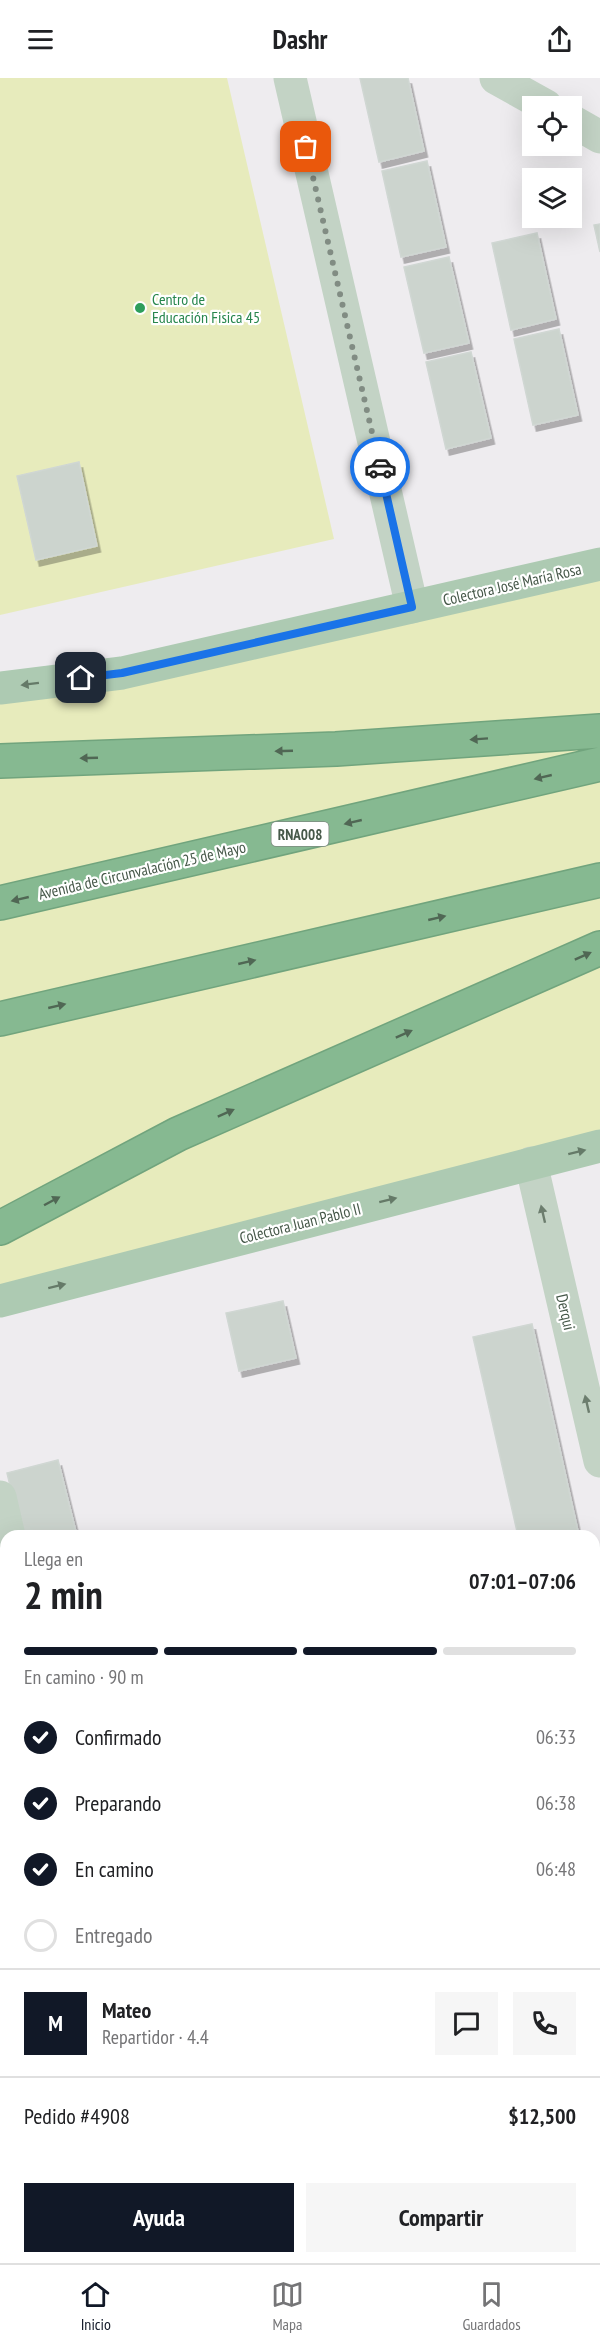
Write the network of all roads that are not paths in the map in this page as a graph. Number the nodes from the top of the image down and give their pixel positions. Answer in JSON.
{"nodes":[{"id":1,"x":290,"y":78,"type":"edge"},
{"id":2,"x":496,"y":78,"type":"edge"},
{"id":3,"x":528,"y":96,"type":"edge"},
{"id":4,"x":582,"y":127,"type":"edge"},
{"id":5,"x":600,"y":137,"type":"edge"},
{"id":6,"x":600,"y":564,"type":"edge"},
{"id":7,"x":412,"y":607,"type":"junction"},
{"id":8,"x":0,"y":688,"type":"edge"},
{"id":9,"x":600,"y":731,"type":"edge"},
{"id":10,"x":0,"y":761,"type":"edge"},
{"id":11,"x":600,"y":764,"type":"edge"},
{"id":12,"x":600,"y":880,"type":"edge"},
{"id":13,"x":0,"y":903,"type":"edge"},
{"id":14,"x":600,"y":948,"type":"edge"},
{"id":15,"x":0,"y":1019,"type":"edge"},
{"id":16,"x":600,"y":1146,"type":"edge"},
{"id":17,"x":531,"y":1163,"type":"junction"},
{"id":18,"x":0,"y":1228,"type":"edge"},
{"id":19,"x":0,"y":1300,"type":"edge"},
{"id":20,"x":600,"y":1461,"type":"edge"},
{"id":21,"x":0,"y":1497,"type":"edge"},
{"id":22,"x":8,"y":1530,"type":"edge"}],
"edges":[{"from":1,"to":7,"type":"street"},
{"from":2,"to":3,"type":"street"},
{"from":4,"to":5,"type":"street"},
{"from":6,"to":7,"type":"main road","name":"Colectora José María Rosa"},
{"from":7,"to":8,"type":"main road","name":"Colectora José María Rosa","one_way":true},
{"from":9,"to":10,"type":"highway","one_way":true},
{"from":11,"to":13,"type":"highway","name":"Avenida de Circunvalación 25 de Mayo","number":"RNA008","one_way":true},
{"from":15,"to":12,"type":"highway","one_way":true},
{"from":18,"to":14,"type":"highway","one_way":true},
{"from":17,"to":16,"type":"main road","name":"Colectora Juan Pablo II","one_way":true},
{"from":19,"to":17,"type":"main road","name":"Colectora Juan Pablo II","one_way":true},
{"from":20,"to":17,"type":"street","name":"Derqui","one_way":true},
{"from":21,"to":22,"type":"street"}]}
